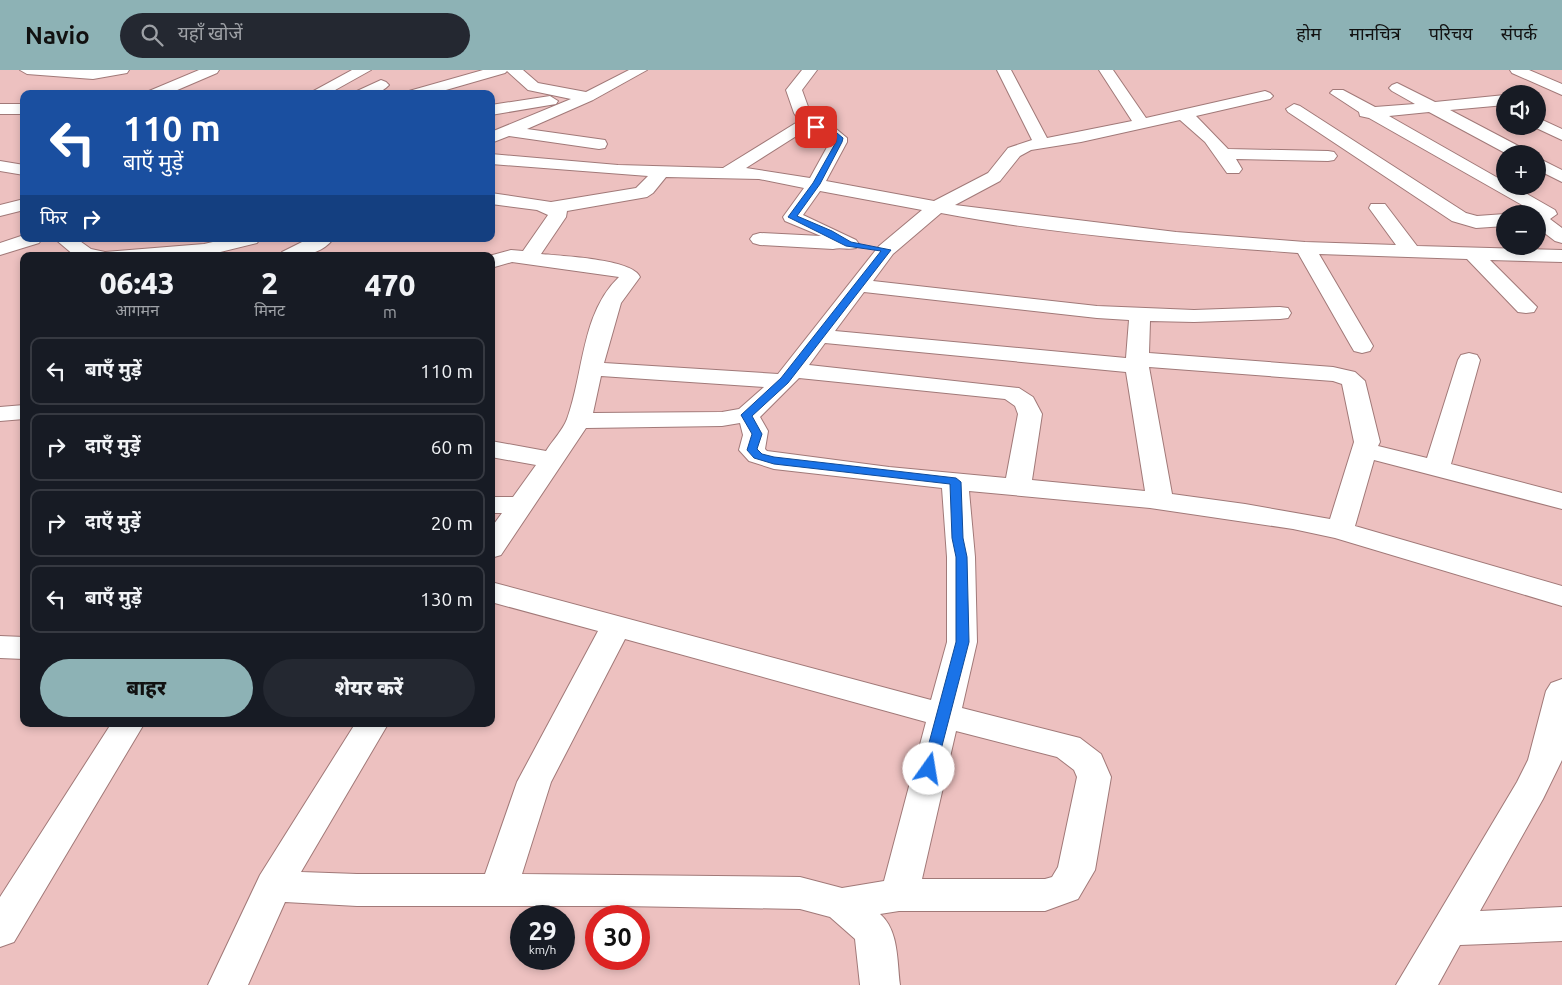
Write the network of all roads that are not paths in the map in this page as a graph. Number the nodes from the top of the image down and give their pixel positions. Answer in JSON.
{"nodes":[{"id":1,"x":27,"y":70,"type":"edge"},
{"id":2,"x":122,"y":70,"type":"edge"},
{"id":3,"x":212,"y":70,"type":"edge"},
{"id":4,"x":364,"y":70,"type":"edge"},
{"id":5,"x":500,"y":70,"type":"edge"},
{"id":6,"x":514,"y":70,"type":"edge"},
{"id":7,"x":640,"y":70,"type":"edge"},
{"id":8,"x":810,"y":70,"type":"edge"},
{"id":9,"x":1106,"y":70,"type":"edge"},
{"id":10,"x":1517,"y":70,"type":"edge"},
{"id":11,"x":1004,"y":71,"type":"dead end"},
{"id":12,"x":93,"y":74,"type":"junction"},
{"id":13,"x":381,"y":85,"type":"dead end"},
{"id":14,"x":1466,"y":86,"type":"dead end"},
{"id":15,"x":1397,"y":88,"type":"dead end"},
{"id":16,"x":83,"y":89,"type":"dead end"},
{"id":17,"x":164,"y":90,"type":"edge"},
{"id":18,"x":324,"y":90,"type":"edge"},
{"id":19,"x":370,"y":90,"type":"edge"},
{"id":20,"x":423,"y":90,"type":"edge"},
{"id":21,"x":1562,"y":90,"type":"edge"},
{"id":22,"x":1338,"y":93,"type":"dead end"},
{"id":23,"x":1265,"y":96,"type":"dead end"},
{"id":24,"x":588,"y":97,"type":"junction"},
{"id":25,"x":1496,"y":99,"type":"edge"},
{"id":26,"x":549,"y":100,"type":"junction"},
{"id":27,"x":1496,"y":102,"type":"edge"},
{"id":28,"x":1433,"y":107,"type":"junction"},
{"id":29,"x":0,"y":109,"type":"edge"},
{"id":30,"x":20,"y":109,"type":"edge"},
{"id":31,"x":495,"y":109,"type":"edge"},
{"id":32,"x":1294,"y":109,"type":"dead end"},
{"id":33,"x":1370,"y":113,"type":"junction"},
{"id":34,"x":1182,"y":114,"type":"junction"},
{"id":35,"x":1310,"y":118,"type":"junction"},
{"id":36,"x":808,"y":122,"type":"junction"},
{"id":37,"x":1142,"y":123,"type":"junction"},
{"id":38,"x":1546,"y":127,"type":"edge"},
{"id":39,"x":508,"y":130,"type":"junction"},
{"id":40,"x":1562,"y":135,"type":"edge"},
{"id":41,"x":495,"y":136,"type":"edge"},
{"id":42,"x":600,"y":144,"type":"dead end"},
{"id":43,"x":1042,"y":144,"type":"junction"},
{"id":44,"x":1503,"y":145,"type":"edge"},
{"id":45,"x":1224,"y":154,"type":"junction"},
{"id":46,"x":1328,"y":156,"type":"dead end"},
{"id":47,"x":495,"y":158,"type":"edge"},
{"id":48,"x":0,"y":166,"type":"edge"},
{"id":49,"x":1546,"y":168,"type":"edge"},
{"id":50,"x":20,"y":169,"type":"edge"},
{"id":51,"x":660,"y":172,"type":"junction"},
{"id":52,"x":728,"y":172,"type":"junction"},
{"id":53,"x":1235,"y":173,"type":"dead end"},
{"id":54,"x":1562,"y":177,"type":"edge"},
{"id":55,"x":816,"y":184,"type":"junction"},
{"id":56,"x":495,"y":199,"type":"edge"},
{"id":57,"x":20,"y":205,"type":"edge"},
{"id":58,"x":1529,"y":205,"type":"edge"},
{"id":59,"x":937,"y":207,"type":"junction"},
{"id":60,"x":551,"y":208,"type":"junction"},
{"id":61,"x":1378,"y":208,"type":"dead end"},
{"id":62,"x":1,"y":211,"type":"dead end"},
{"id":63,"x":1546,"y":215,"type":"edge"},
{"id":64,"x":1496,"y":221,"type":"edge"},
{"id":65,"x":1562,"y":237,"type":"edge"},
{"id":66,"x":760,"y":239,"type":"dead end"},
{"id":67,"x":22,"y":242,"type":"edge"},
{"id":68,"x":69,"y":242,"type":"edge"},
{"id":69,"x":241,"y":242,"type":"edge"},
{"id":70,"x":317,"y":242,"type":"edge"},
{"id":71,"x":849,"y":244,"type":"junction"},
{"id":72,"x":1305,"y":248,"type":"junction"},
{"id":73,"x":0,"y":249,"type":"edge"},
{"id":74,"x":886,"y":250,"type":"junction"},
{"id":75,"x":82,"y":252,"type":"edge"},
{"id":76,"x":212,"y":252,"type":"edge"},
{"id":77,"x":297,"y":252,"type":"edge"},
{"id":78,"x":1412,"y":253,"type":"junction"},
{"id":79,"x":1474,"y":255,"type":"junction"},
{"id":80,"x":1562,"y":256,"type":"edge"},
{"id":81,"x":528,"y":258,"type":"junction"},
{"id":82,"x":495,"y":261,"type":"edge"},
{"id":83,"x":857,"y":285,"type":"junction"},
{"id":84,"x":1526,"y":307,"type":"dead end"},
{"id":85,"x":1280,"y":313,"type":"dead end"},
{"id":86,"x":1140,"y":314,"type":"junction"},
{"id":87,"x":820,"y":336,"type":"junction"},
{"id":88,"x":1362,"y":346,"type":"dead end"},
{"id":89,"x":1469,"y":360,"type":"dead end"},
{"id":90,"x":1138,"y":362,"type":"junction"},
{"id":91,"x":592,"y":369,"type":"junction"},
{"id":92,"x":789,"y":375,"type":"junction"},
{"id":93,"x":20,"y":412,"type":"edge"},
{"id":94,"x":0,"y":414,"type":"edge"},
{"id":95,"x":746,"y":415,"type":"junction"},
{"id":96,"x":579,"y":422,"type":"junction"},
{"id":97,"x":495,"y":450,"type":"edge"},
{"id":98,"x":1364,"y":450,"type":"junction"},
{"id":99,"x":553,"y":460,"type":"junction"},
{"id":100,"x":1438,"y":468,"type":"junction"},
{"id":101,"x":956,"y":482,"type":"junction"},
{"id":102,"x":1018,"y":487,"type":"junction"},
{"id":103,"x":1160,"y":499,"type":"junction"},
{"id":104,"x":1562,"y":501,"type":"edge"},
{"id":105,"x":495,"y":505,"type":"edge"},
{"id":106,"x":522,"y":505,"type":"junction"},
{"id":107,"x":1340,"y":530,"type":"junction"},
{"id":108,"x":495,"y":543,"type":"edge"},
{"id":109,"x":495,"y":593,"type":"edge"},
{"id":110,"x":1562,"y":596,"type":"edge"},
{"id":111,"x":616,"y":626,"type":"junction"},
{"id":112,"x":0,"y":647,"type":"edge"},
{"id":113,"x":20,"y":648,"type":"edge"},
{"id":114,"x":1562,"y":691,"type":"edge"},
{"id":115,"x":942,"y":715,"type":"junction"},
{"id":116,"x":126,"y":727,"type":"edge"},
{"id":117,"x":370,"y":727,"type":"edge"},
{"id":118,"x":273,"y":886,"type":"junction"},
{"id":119,"x":498,"y":890,"type":"junction"},
{"id":120,"x":899,"y":895,"type":"junction"},
{"id":121,"x":842,"y":904,"type":"junction"},
{"id":122,"x":1562,"y":924,"type":"edge"},
{"id":123,"x":1449,"y":929,"type":"junction"},
{"id":124,"x":0,"y":930,"type":"edge"},
{"id":125,"x":228,"y":985,"type":"edge"},
{"id":126,"x":880,"y":985,"type":"edge"},
{"id":127,"x":1416,"y":985,"type":"edge"}],
"edges":[{"from":1,"to":12,"type":"street"},
{"from":2,"to":12,"type":"street"},
{"from":3,"to":17,"type":"street"},
{"from":4,"to":18,"type":"street"},
{"from":5,"to":20,"type":"street"},
{"from":6,"to":26,"type":"street"},
{"from":7,"to":24,"type":"street"},
{"from":8,"to":36,"type":"street"},
{"from":9,"to":37,"type":"street"},
{"from":10,"to":21,"type":"street"},
{"from":11,"to":43,"type":"street"},
{"from":12,"to":16,"type":"street"},
{"from":13,"to":19,"type":"street"},
{"from":14,"to":25,"type":"street"},
{"from":15,"to":28,"type":"street"},
{"from":22,"to":33,"type":"street"},
{"from":23,"to":34,"type":"street"},
{"from":24,"to":26,"type":"street"},
{"from":24,"to":26,"type":"street"},
{"from":26,"to":31,"type":"street"},
{"from":26,"to":39,"type":"street"},
{"from":27,"to":28,"type":"street"},
{"from":28,"to":33,"type":"street"},
{"from":28,"to":44,"type":"street"},
{"from":29,"to":30,"type":"street"},
{"from":32,"to":35,"type":"street"},
{"from":33,"to":35,"type":"street"},
{"from":33,"to":58,"type":"street"},
{"from":34,"to":37,"type":"street"},
{"from":34,"to":45,"type":"street"},
{"from":35,"to":64,"type":"street"},
{"from":36,"to":52,"type":"street"},
{"from":36,"to":55,"type":"street"},
{"from":37,"to":43,"type":"street"},
{"from":38,"to":40,"type":"street"},
{"from":39,"to":41,"type":"street"},
{"from":39,"to":42,"type":"street"},
{"from":43,"to":59,"type":"street"},
{"from":45,"to":46,"type":"street"},
{"from":45,"to":53,"type":"street"},
{"from":47,"to":51,"type":"street"},
{"from":48,"to":50,"type":"street"},
{"from":49,"to":54,"type":"street"},
{"from":51,"to":52,"type":"street"},
{"from":51,"to":60,"type":"street"},
{"from":52,"to":55,"type":"street"},
{"from":55,"to":59,"type":"street"},
{"from":55,"to":71,"type":"street"},
{"from":56,"to":60,"type":"street"},
{"from":57,"to":62,"type":"street"},
{"from":59,"to":72,"type":"street"},
{"from":59,"to":74,"type":"street"},
{"from":60,"to":81,"type":"street"},
{"from":61,"to":78,"type":"street"},
{"from":63,"to":65,"type":"street"},
{"from":66,"to":71,"type":"street"},
{"from":67,"to":73,"type":"street"},
{"from":68,"to":75,"type":"street"},
{"from":69,"to":76,"type":"street"},
{"from":70,"to":77,"type":"street"},
{"from":71,"to":74,"type":"street"},
{"from":72,"to":78,"type":"street"},
{"from":72,"to":88,"type":"street"},
{"from":74,"to":83,"type":"street"},
{"from":78,"to":79,"type":"street"},
{"from":79,"to":80,"type":"street"},
{"from":79,"to":84,"type":"street"},
{"from":81,"to":82,"type":"street"},
{"from":81,"to":91,"type":"street"},
{"from":83,"to":86,"type":"street"},
{"from":83,"to":87,"type":"street"},
{"from":85,"to":86,"type":"street"},
{"from":86,"to":90,"type":"street"},
{"from":87,"to":90,"type":"street"},
{"from":87,"to":92,"type":"street"},
{"from":89,"to":100,"type":"street"},
{"from":90,"to":98,"type":"street"},
{"from":90,"to":103,"type":"street"},
{"from":91,"to":92,"type":"street"},
{"from":91,"to":96,"type":"street"},
{"from":92,"to":95,"type":"street"},
{"from":92,"to":102,"type":"street"},
{"from":93,"to":94,"type":"street"},
{"from":95,"to":96,"type":"street"},
{"from":95,"to":101,"type":"street"},
{"from":96,"to":99,"type":"street"},
{"from":97,"to":99,"type":"street"},
{"from":98,"to":100,"type":"street"},
{"from":98,"to":107,"type":"street"},
{"from":99,"to":106,"type":"street"},
{"from":100,"to":104,"type":"street"},
{"from":101,"to":102,"type":"street"},
{"from":101,"to":115,"type":"street"},
{"from":102,"to":103,"type":"street"},
{"from":103,"to":107,"type":"street"},
{"from":105,"to":106,"type":"street"},
{"from":106,"to":108,"type":"street"},
{"from":107,"to":110,"type":"street"},
{"from":109,"to":111,"type":"street"},
{"from":111,"to":115,"type":"street"},
{"from":111,"to":119,"type":"street"},
{"from":112,"to":113,"type":"street"},
{"from":114,"to":123,"type":"street"},
{"from":115,"to":120,"type":"street"},
{"from":115,"to":120,"type":"street"},
{"from":116,"to":124,"type":"street"},
{"from":117,"to":118,"type":"street"},
{"from":118,"to":119,"type":"street"},
{"from":118,"to":125,"type":"street"},
{"from":119,"to":121,"type":"street"},
{"from":120,"to":121,"type":"street"},
{"from":121,"to":126,"type":"street"},
{"from":122,"to":123,"type":"street"},
{"from":123,"to":127,"type":"street"}]}
